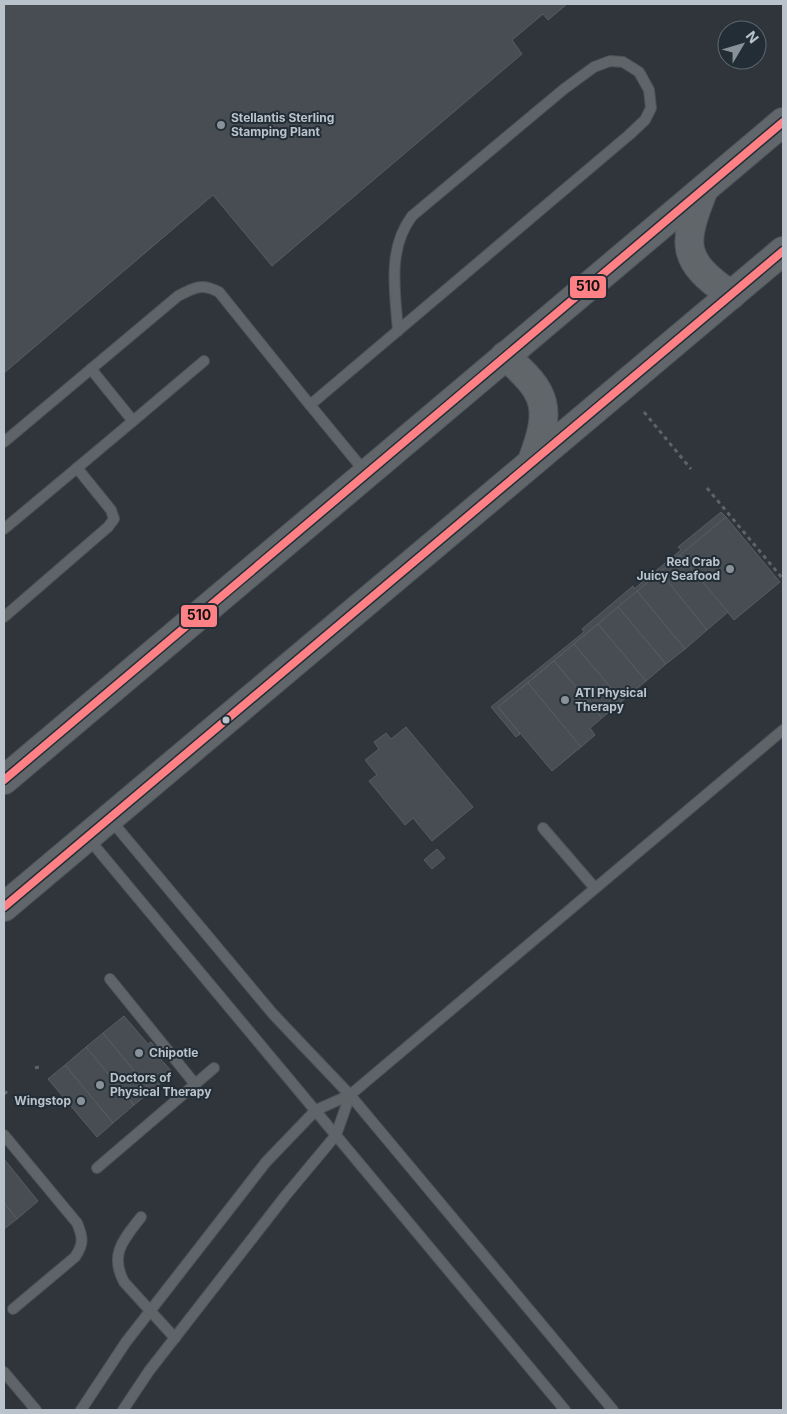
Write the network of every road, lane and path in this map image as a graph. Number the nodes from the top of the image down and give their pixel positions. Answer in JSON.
{"nodes":[{"id":1,"x":783,"y":122,"type":"edge"},
{"id":2,"x":704,"y":188,"type":"junction"},
{"id":3,"x":783,"y":251,"type":"edge"},
{"id":4,"x":731,"y":295,"type":"junction"},
{"id":5,"x":398,"y":331,"type":"junction"},
{"id":6,"x":505,"y":356,"type":"junction"},
{"id":7,"x":204,"y":361,"type":"dead end"},
{"id":8,"x":91,"y":369,"type":"junction"},
{"id":9,"x":310,"y":405,"type":"junction"},
{"id":10,"x":644,"y":412,"type":"dead end"},
{"id":11,"x":133,"y":421,"type":"junction"},
{"id":12,"x":4,"y":442,"type":"edge"},
{"id":13,"x":532,"y":462,"type":"junction"},
{"id":14,"x":77,"y":468,"type":"junction"},
{"id":15,"x":691,"y":470,"type":"dead end"},
{"id":16,"x":366,"y":474,"type":"junction"},
{"id":17,"x":706,"y":488,"type":"dead end"},
{"id":18,"x":4,"y":529,"type":"edge"},
{"id":19,"x":783,"y":579,"type":"edge"},
{"id":20,"x":4,"y":617,"type":"edge"},
{"id":21,"x":783,"y":730,"type":"edge"},
{"id":22,"x":4,"y":780,"type":"edge"},
{"id":23,"x":110,"y":818,"type":"junction"},
{"id":24,"x":543,"y":828,"type":"dead end"},
{"id":25,"x":88,"y":837,"type":"junction"},
{"id":26,"x":594,"y":887,"type":"junction"},
{"id":27,"x":4,"y":908,"type":"edge"},
{"id":28,"x":110,"y":979,"type":"dead end"},
{"id":29,"x":39,"y":1067,"type":"dead end"},
{"id":30,"x":35,"y":1068,"type":"dead end"},
{"id":31,"x":214,"y":1068,"type":"dead end"},
{"id":32,"x":196,"y":1084,"type":"junction"},
{"id":33,"x":10,"y":1089,"type":"dead end"},
{"id":34,"x":4,"y":1094,"type":"edge"},
{"id":35,"x":350,"y":1095,"type":"junction"},
{"id":36,"x":316,"y":1110,"type":"junction"},
{"id":37,"x":4,"y":1135,"type":"edge"},
{"id":38,"x":336,"y":1135,"type":"junction"},
{"id":39,"x":97,"y":1168,"type":"dead end"},
{"id":40,"x":141,"y":1217,"type":"dead end"},
{"id":41,"x":13,"y":1309,"type":"dead end"},
{"id":42,"x":151,"y":1311,"type":"junction"},
{"id":43,"x":175,"y":1338,"type":"junction"},
{"id":44,"x":4,"y":1372,"type":"edge"},
{"id":45,"x":36,"y":1410,"type":"edge"},
{"id":46,"x":81,"y":1410,"type":"edge"},
{"id":47,"x":123,"y":1410,"type":"edge"},
{"id":48,"x":564,"y":1410,"type":"edge"},
{"id":49,"x":613,"y":1410,"type":"edge"}],
"edges":[{"from":1,"to":2,"type":"main road"},
{"from":2,"to":4,"type":"main road"},
{"from":2,"to":6,"type":"main road"},
{"from":3,"to":4,"type":"main road"},
{"from":4,"to":13,"type":"main road"},
{"from":5,"to":5,"type":"lane"},
{"from":5,"to":9,"type":"lane"},
{"from":6,"to":13,"type":"main road"},
{"from":6,"to":16,"type":"main road"},
{"from":7,"to":11,"type":"lane"},
{"from":8,"to":9,"type":"lane"},
{"from":8,"to":11,"type":"lane"},
{"from":8,"to":12,"type":"lane"},
{"from":9,"to":16,"type":"lane"},
{"from":10,"to":15,"type":"path"},
{"from":11,"to":14,"type":"lane"},
{"from":13,"to":23,"type":"main road"},
{"from":14,"to":18,"type":"lane"},
{"from":14,"to":20,"type":"lane"},
{"from":16,"to":22,"type":"main road"},
{"from":17,"to":19,"type":"path"},
{"from":21,"to":26,"type":"lane"},
{"from":23,"to":25,"type":"main road"},
{"from":23,"to":35,"type":"lane"},
{"from":24,"to":26,"type":"lane"},
{"from":25,"to":27,"type":"main road"},
{"from":25,"to":36,"type":"lane"},
{"from":26,"to":35,"type":"lane"},
{"from":28,"to":32,"type":"lane"},
{"from":29,"to":30,"type":"path"},
{"from":31,"to":32,"type":"lane"},
{"from":32,"to":39,"type":"lane"},
{"from":33,"to":34,"type":"path"},
{"from":35,"to":36,"type":"lane"},
{"from":35,"to":38,"type":"lane"},
{"from":35,"to":49,"type":"lane"},
{"from":36,"to":38,"type":"lane"},
{"from":36,"to":42,"type":"lane"},
{"from":37,"to":41,"type":"lane"},
{"from":38,"to":43,"type":"lane"},
{"from":38,"to":48,"type":"lane"},
{"from":40,"to":42,"type":"lane"},
{"from":42,"to":43,"type":"lane"},
{"from":42,"to":46,"type":"lane"},
{"from":43,"to":47,"type":"lane"},
{"from":44,"to":45,"type":"lane"}]}
